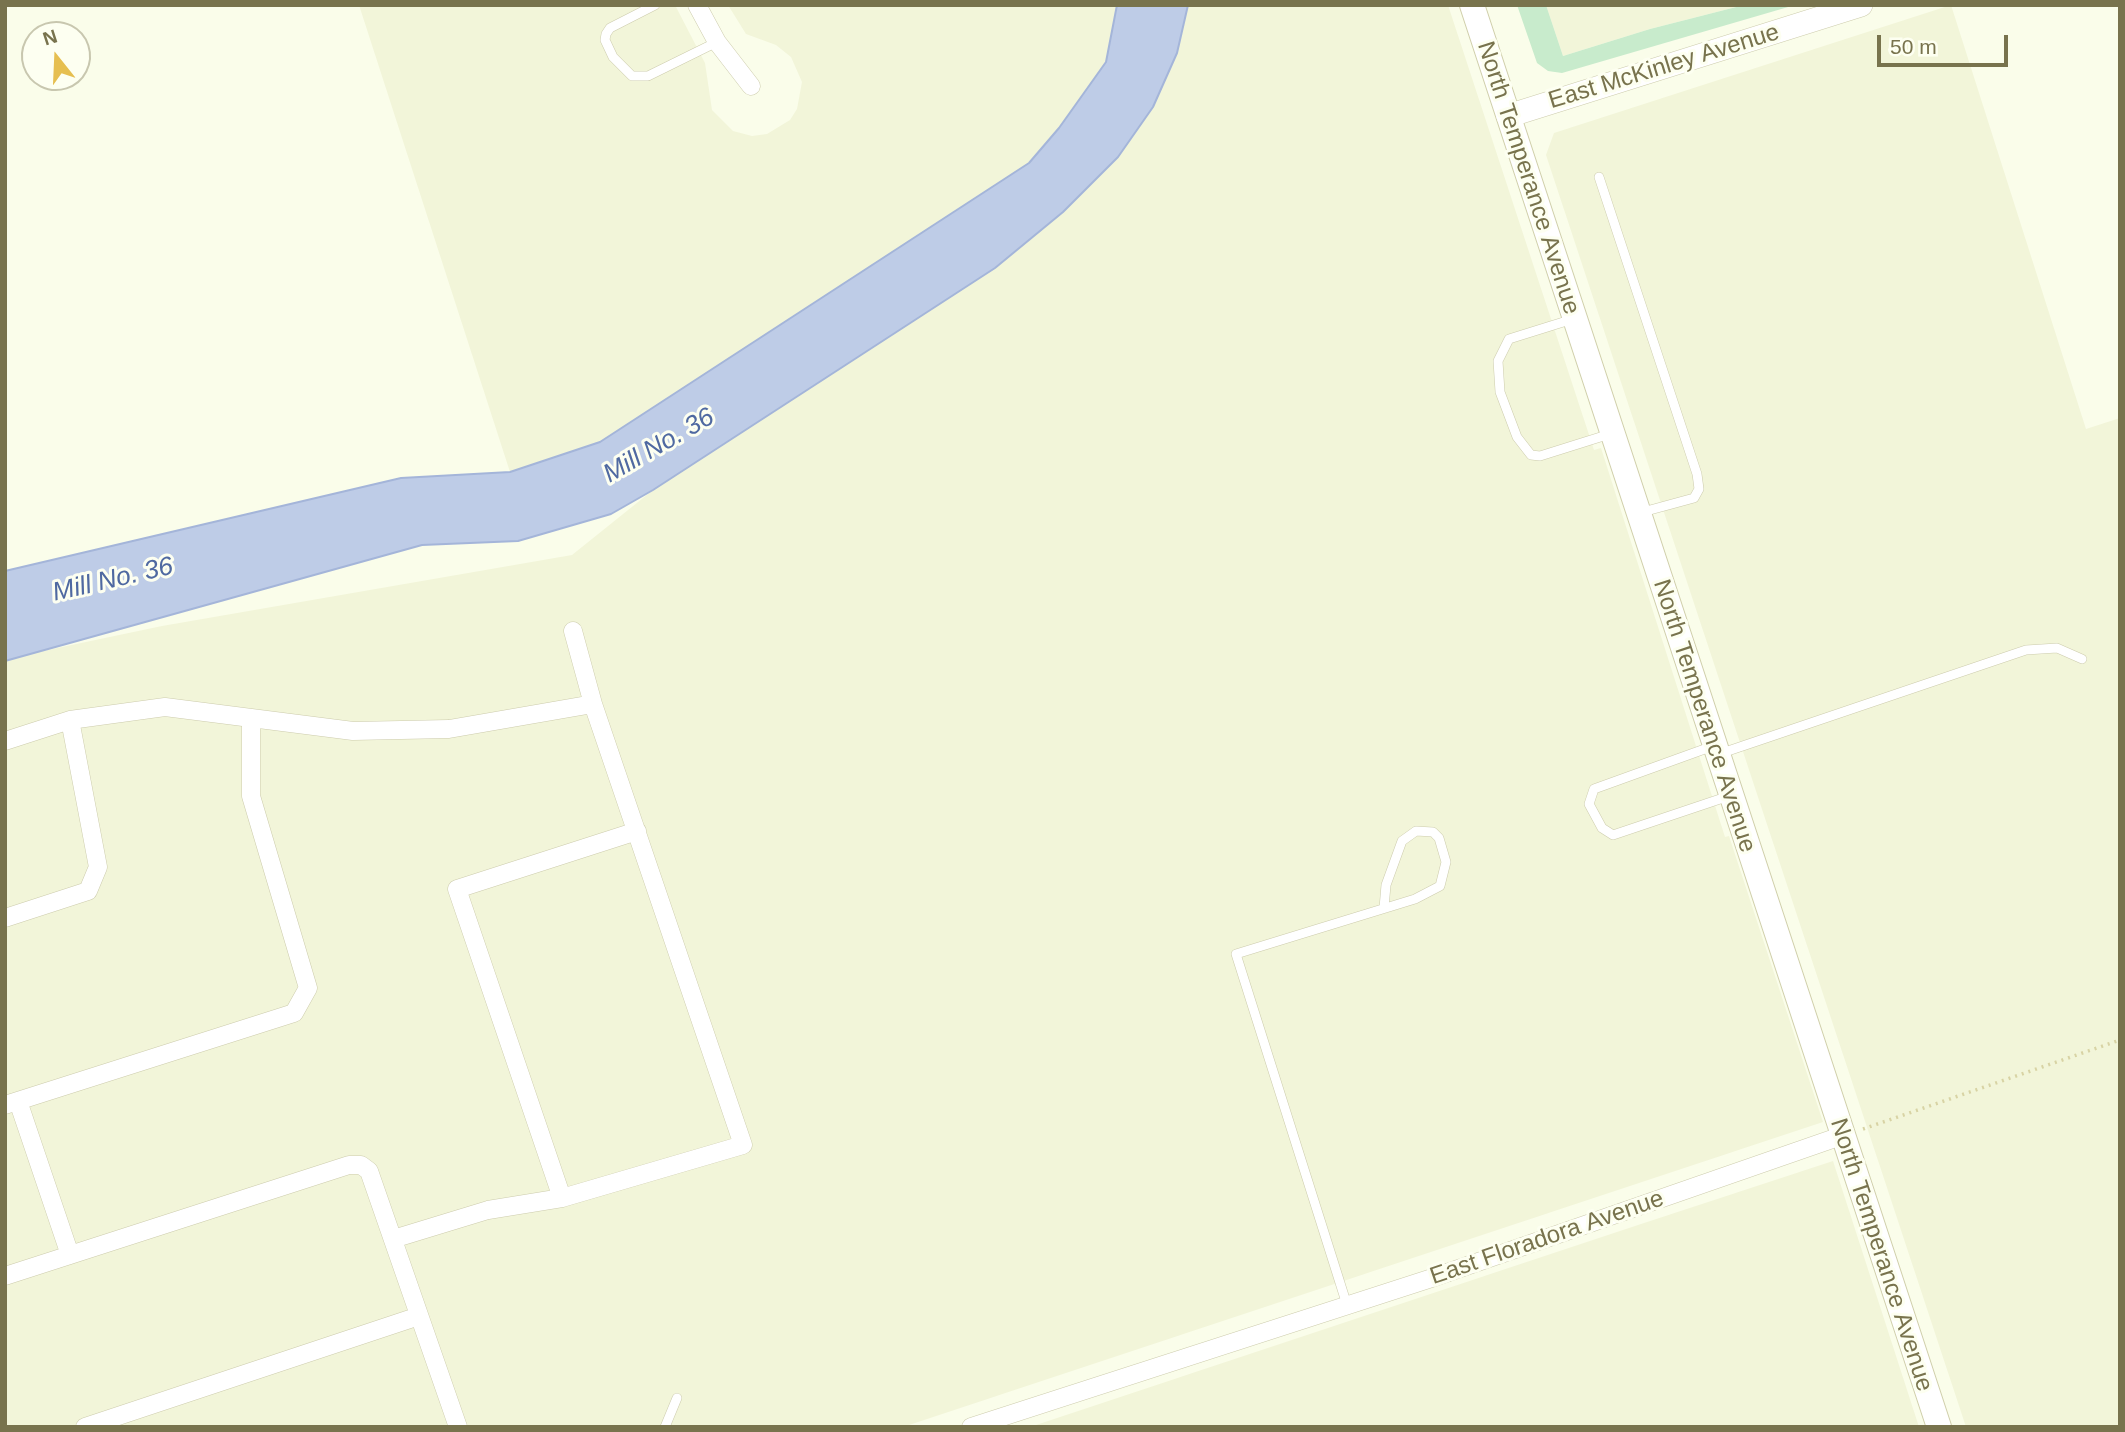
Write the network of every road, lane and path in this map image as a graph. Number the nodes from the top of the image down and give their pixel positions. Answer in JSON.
{"nodes":[{"id":1,"x":655,"y":5,"type":"edge"},
{"id":2,"x":697,"y":5,"type":"edge"},
{"id":3,"x":1472,"y":5,"type":"edge"},
{"id":4,"x":1861,"y":5,"type":"edge"},
{"id":5,"x":717,"y":42,"type":"junction"},
{"id":6,"x":751,"y":86,"type":"dead end"},
{"id":7,"x":1508,"y":116,"type":"junction"},
{"id":8,"x":1599,"y":177,"type":"dead end"},
{"id":9,"x":1573,"y":319,"type":"junction"},
{"id":10,"x":1612,"y":434,"type":"junction"},
{"id":11,"x":1638,"y":514,"type":"junction"},
{"id":12,"x":573,"y":631,"type":"dead end"},
{"id":13,"x":2082,"y":659,"type":"dead end"},
{"id":14,"x":593,"y":704,"type":"junction"},
{"id":15,"x":251,"y":718,"type":"junction"},
{"id":16,"x":70,"y":720,"type":"junction"},
{"id":17,"x":5,"y":741,"type":"edge"},
{"id":18,"x":1716,"y":750,"type":"junction"},
{"id":19,"x":1730,"y":796,"type":"junction"},
{"id":20,"x":637,"y":831,"type":"junction"},
{"id":21,"x":1384,"y":908,"type":"junction"},
{"id":22,"x":5,"y":918,"type":"edge"},
{"id":23,"x":2120,"y":1040,"type":"edge"},
{"id":24,"x":12,"y":1103,"type":"edge"},
{"id":25,"x":1841,"y":1136,"type":"junction"},
{"id":26,"x":562,"y":1198,"type":"junction"},
{"id":27,"x":393,"y":1239,"type":"junction"},
{"id":28,"x":70,"y":1255,"type":"junction"},
{"id":29,"x":5,"y":1276,"type":"edge"},
{"id":30,"x":1347,"y":1305,"type":"junction"},
{"id":31,"x":419,"y":1316,"type":"junction"},
{"id":32,"x":677,"y":1398,"type":"dead end"},
{"id":33,"x":85,"y":1427,"type":"edge"},
{"id":34,"x":458,"y":1427,"type":"edge"},
{"id":35,"x":665,"y":1427,"type":"edge"},
{"id":36,"x":971,"y":1427,"type":"edge"},
{"id":37,"x":1938,"y":1427,"type":"edge"}],
"edges":[{"from":1,"to":5,"type":"lane"},
{"from":2,"to":5,"type":"street"},
{"from":3,"to":7,"type":"main road","name":"North Temperance Avenue"},
{"from":4,"to":7,"type":"street","name":"East McKinley Avenue"},
{"from":5,"to":6,"type":"street"},
{"from":7,"to":9,"type":"main road","name":"North Temperance Avenue"},
{"from":8,"to":11,"type":"lane"},
{"from":9,"to":10,"type":"main road","name":"North Temperance Avenue"},
{"from":9,"to":10,"type":"lane"},
{"from":10,"to":11,"type":"main road","name":"North Temperance Avenue"},
{"from":11,"to":18,"type":"main road","name":"North Temperance Avenue"},
{"from":12,"to":14,"type":"street"},
{"from":13,"to":18,"type":"lane"},
{"from":14,"to":15,"type":"street"},
{"from":14,"to":20,"type":"street"},
{"from":15,"to":16,"type":"street"},
{"from":15,"to":24,"type":"street"},
{"from":16,"to":17,"type":"street"},
{"from":16,"to":22,"type":"street"},
{"from":18,"to":19,"type":"main road","name":"North Temperance Avenue"},
{"from":18,"to":19,"type":"lane"},
{"from":19,"to":25,"type":"main road","name":"North Temperance Avenue"},
{"from":20,"to":26,"type":"street"},
{"from":20,"to":26,"type":"street"},
{"from":21,"to":21,"type":"lane"},
{"from":21,"to":30,"type":"lane"},
{"from":23,"to":25,"type":"path"},
{"from":24,"to":28,"type":"street"},
{"from":25,"to":30,"type":"street","name":"East Floradora Avenue"},
{"from":25,"to":37,"type":"main road","name":"North Temperance Avenue"},
{"from":26,"to":27,"type":"street"},
{"from":27,"to":28,"type":"street"},
{"from":27,"to":31,"type":"street"},
{"from":28,"to":29,"type":"street"},
{"from":30,"to":36,"type":"street","name":"East Floradora Avenue"},
{"from":31,"to":33,"type":"street"},
{"from":31,"to":34,"type":"street"},
{"from":32,"to":35,"type":"lane"}]}
